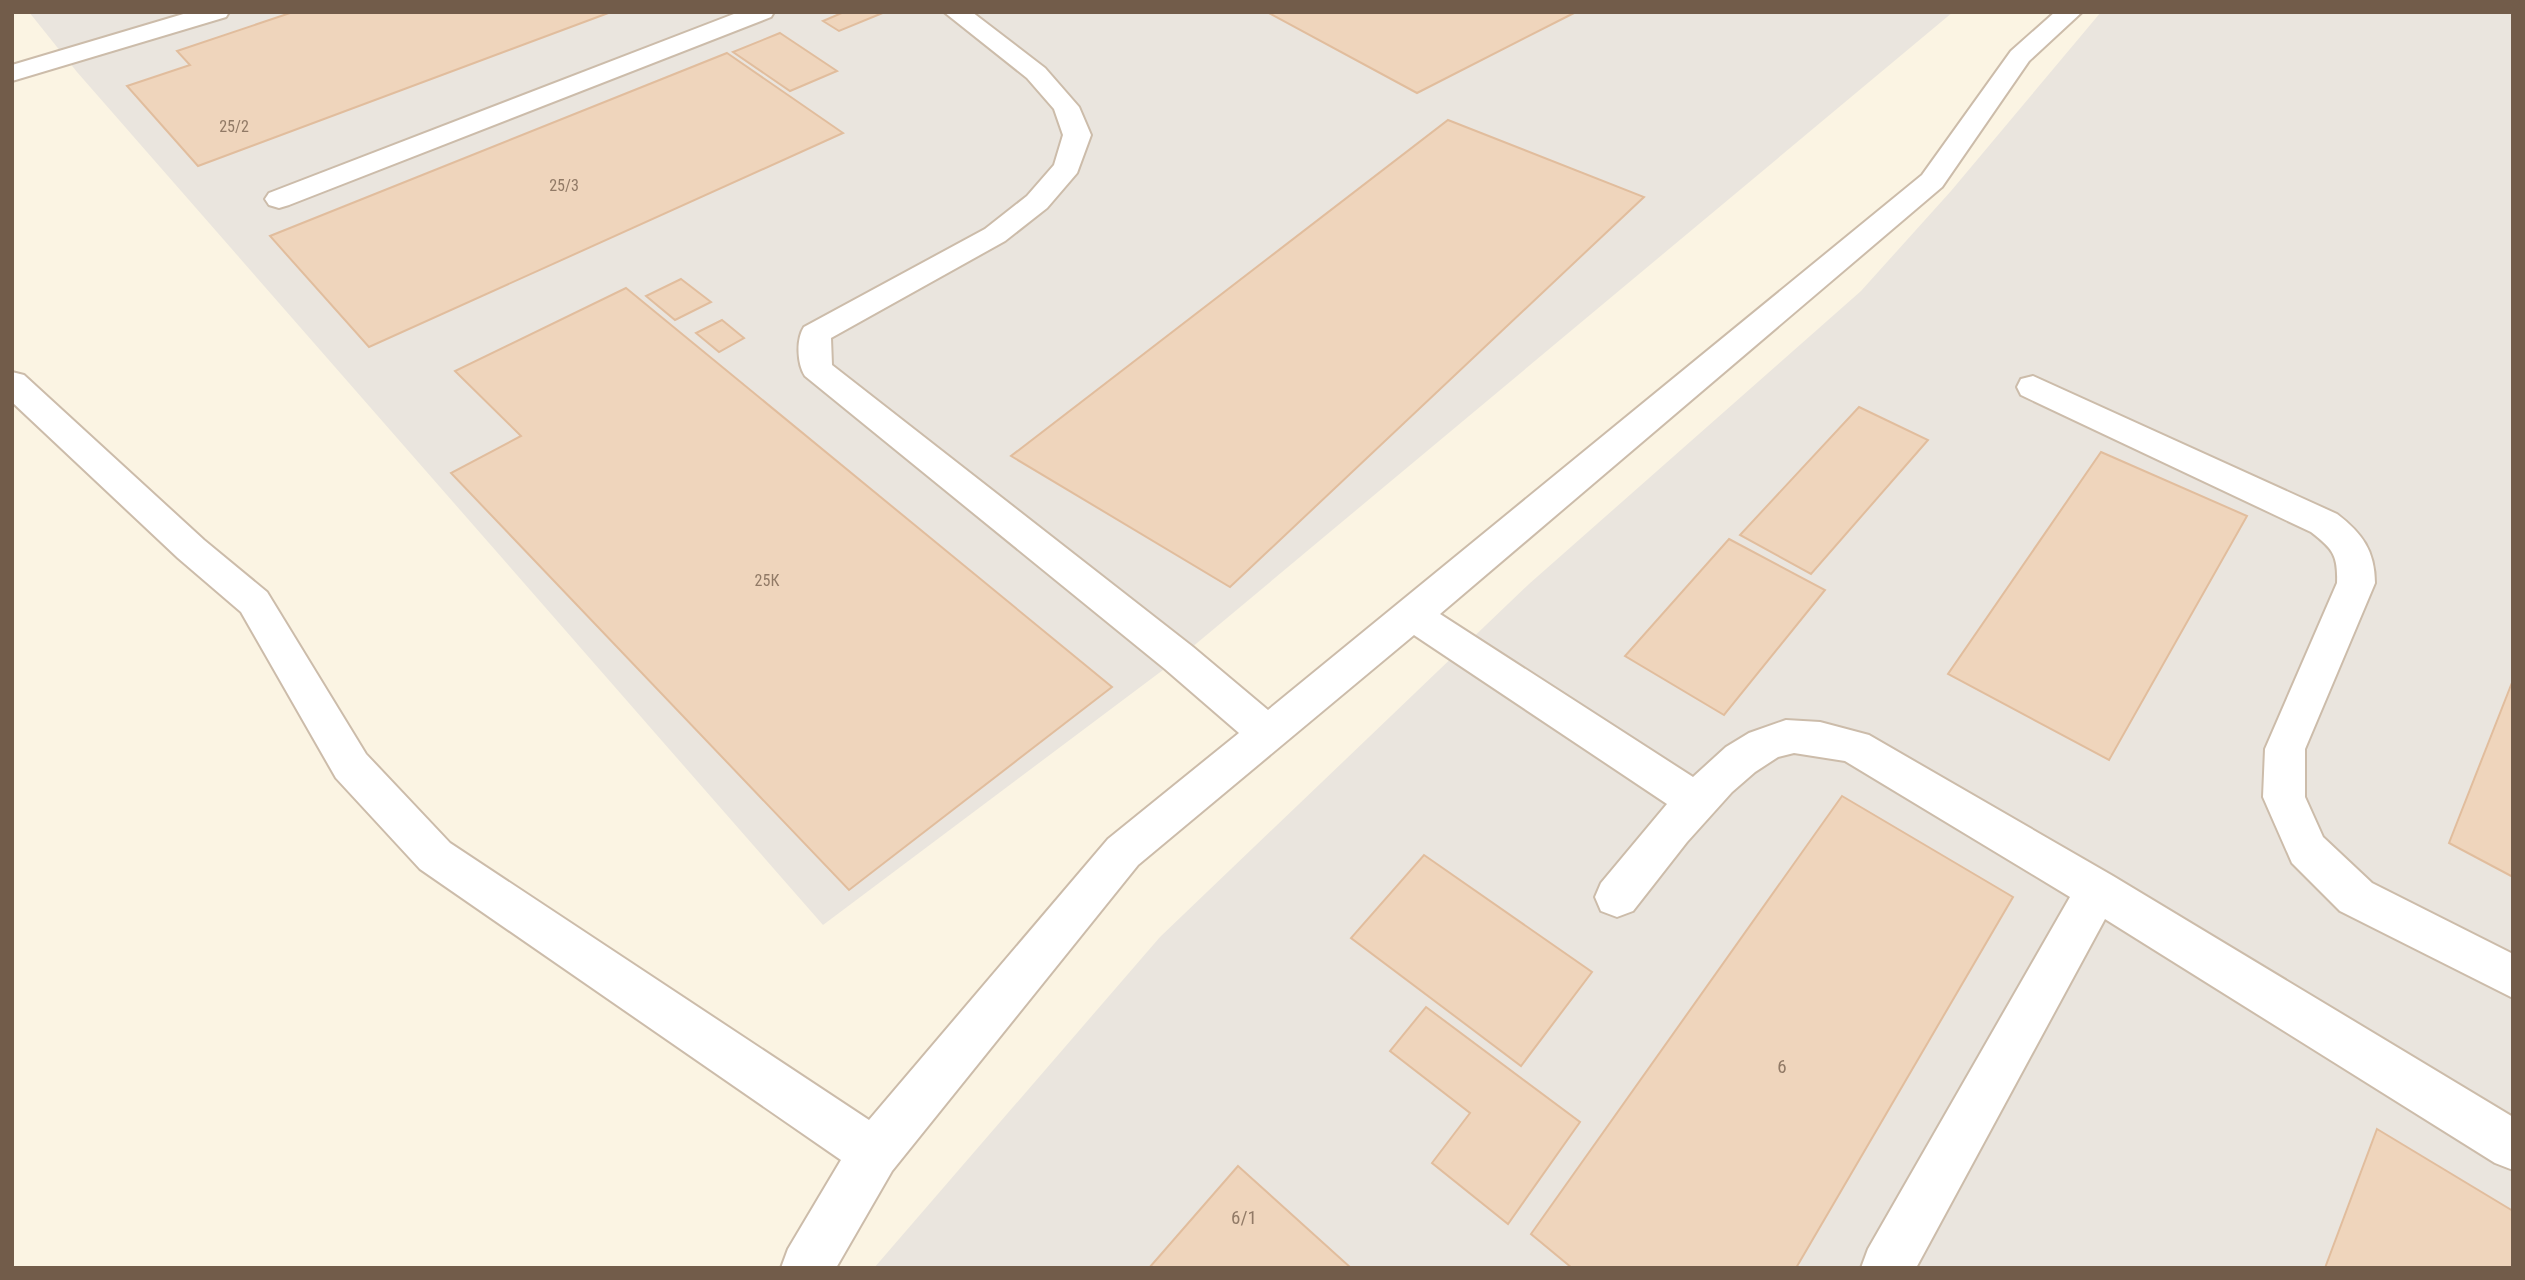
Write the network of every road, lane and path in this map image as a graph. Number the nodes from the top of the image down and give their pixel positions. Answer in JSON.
{"nodes":[{"id":1,"x":217,"y":12,"type":"edge"},
{"id":2,"x":762,"y":12,"type":"edge"},
{"id":3,"x":956,"y":12,"type":"edge"},
{"id":4,"x":2070,"y":12,"type":"edge"},
{"id":5,"x":12,"y":73,"type":"edge"},
{"id":6,"x":279,"y":199,"type":"dead end"},
{"id":7,"x":12,"y":383,"type":"edge"},
{"id":8,"x":2033,"y":387,"type":"dead end"},
{"id":9,"x":1413,"y":615,"type":"junction"},
{"id":10,"x":1268,"y":734,"type":"junction"},
{"id":11,"x":1696,"y":801,"type":"junction"},
{"id":12,"x":2097,"y":890,"type":"junction"},
{"id":13,"x":1617,"y":897,"type":"dead end"},
{"id":14,"x":2513,"y":977,"type":"edge"},
{"id":15,"x":2513,"y":1144,"type":"edge"},
{"id":16,"x":874,"y":1153,"type":"junction"},
{"id":17,"x":807,"y":1268,"type":"edge"},
{"id":18,"x":1887,"y":1268,"type":"edge"}],
"edges":[{"from":1,"to":5,"type":"lane"},
{"from":2,"to":6,"type":"lane"},
{"from":3,"to":10,"type":"lane"},
{"from":4,"to":9,"type":"lane"},
{"from":7,"to":16,"type":"lane"},
{"from":8,"to":14,"type":"lane"},
{"from":9,"to":10,"type":"lane"},
{"from":9,"to":11,"type":"lane"},
{"from":10,"to":16,"type":"lane"},
{"from":11,"to":12,"type":"lane"},
{"from":11,"to":13,"type":"lane"},
{"from":12,"to":15,"type":"lane"},
{"from":12,"to":18,"type":"lane"},
{"from":16,"to":17,"type":"lane"}]}
